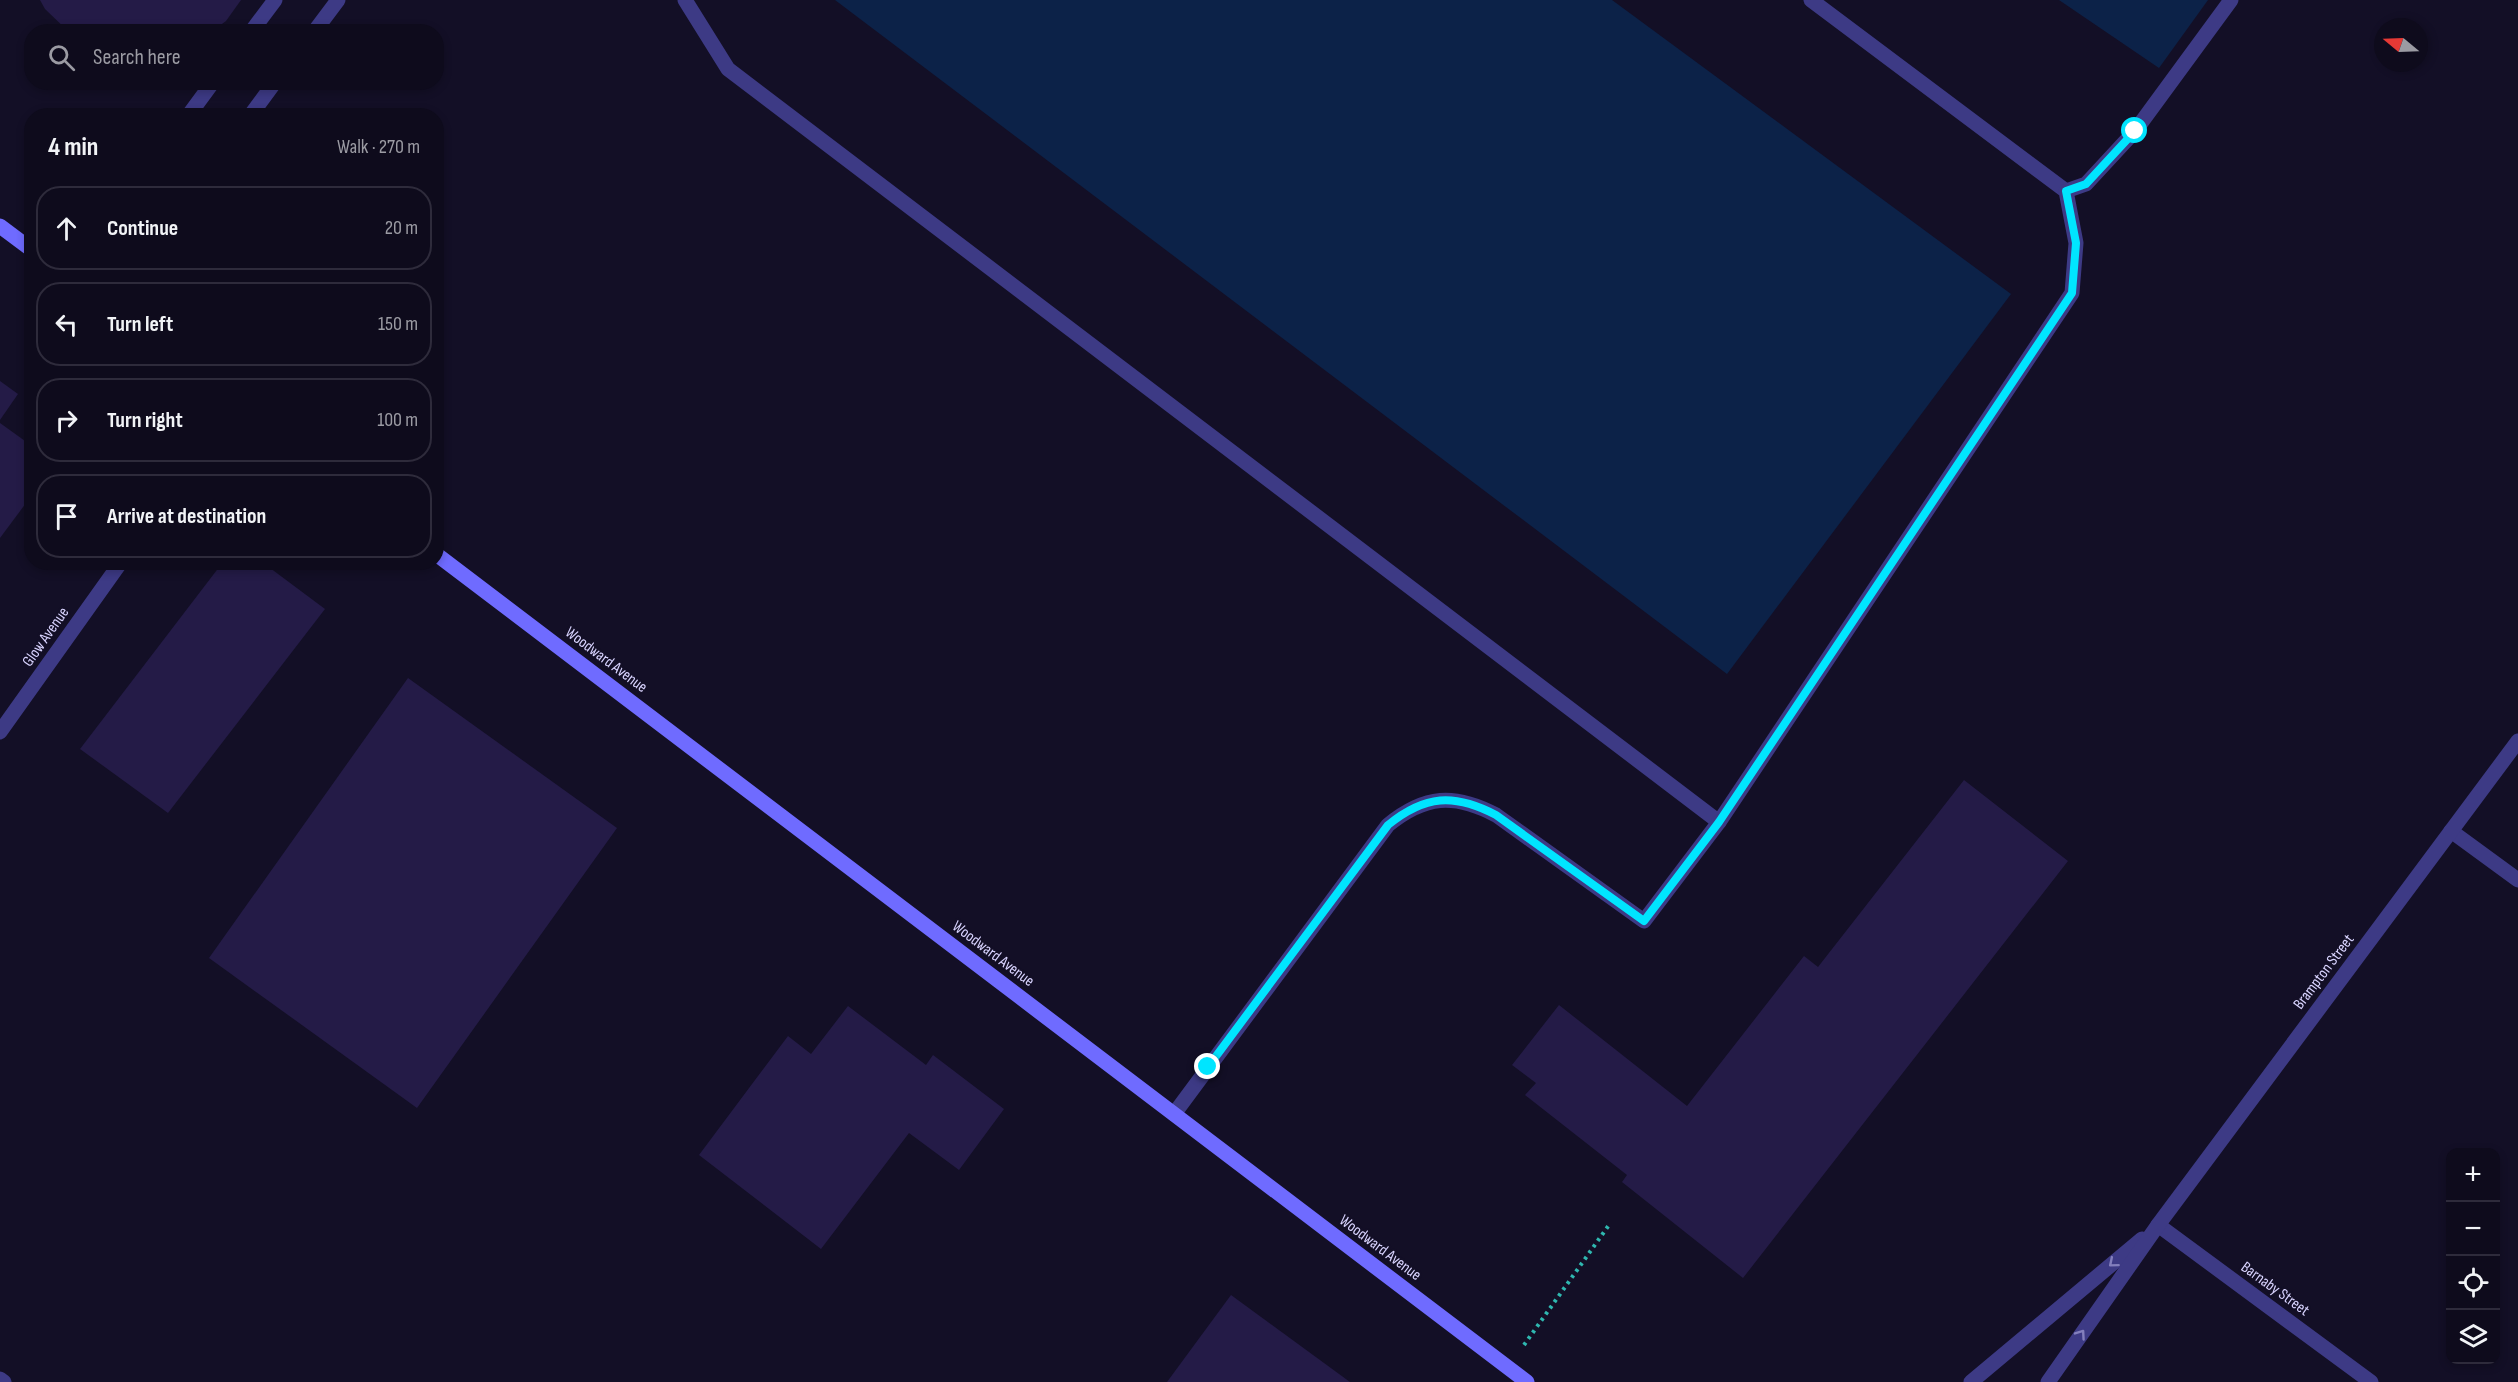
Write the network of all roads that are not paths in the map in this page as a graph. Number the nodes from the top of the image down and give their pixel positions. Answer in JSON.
{"nodes":[{"id":1,"x":275,"y":0,"type":"edge"},
{"id":2,"x":338,"y":0,"type":"edge"},
{"id":3,"x":685,"y":0,"type":"edge"},
{"id":4,"x":1811,"y":0,"type":"edge"},
{"id":5,"x":2231,"y":0,"type":"edge"},
{"id":6,"x":258,"y":24,"type":"edge"},
{"id":7,"x":320,"y":24,"type":"edge"},
{"id":8,"x":207,"y":90,"type":"edge"},
{"id":9,"x":269,"y":90,"type":"edge"},
{"id":10,"x":194,"y":108,"type":"edge"},
{"id":11,"x":256,"y":108,"type":"edge"},
{"id":12,"x":2066,"y":191,"type":"junction"},
{"id":13,"x":0,"y":226,"type":"edge"},
{"id":14,"x":24,"y":244,"type":"edge"},
{"id":15,"x":444,"y":560,"type":"edge"},
{"id":16,"x":115,"y":570,"type":"edge"},
{"id":17,"x":0,"y":732,"type":"edge"},
{"id":18,"x":2518,"y":741,"type":"edge"},
{"id":19,"x":1719,"y":822,"type":"junction"},
{"id":20,"x":2451,"y":831,"type":"junction"},
{"id":21,"x":2518,"y":880,"type":"edge"},
{"id":22,"x":1174,"y":1114,"type":"junction"},
{"id":23,"x":2158,"y":1225,"type":"junction"},
{"id":24,"x":0,"y":1379,"type":"edge"},
{"id":25,"x":4,"y":1382,"type":"edge"},
{"id":26,"x":1527,"y":1382,"type":"edge"},
{"id":27,"x":1971,"y":1382,"type":"edge"},
{"id":28,"x":2048,"y":1382,"type":"edge"},
{"id":29,"x":2371,"y":1382,"type":"edge"}],
"edges":[{"from":1,"to":6,"type":"street"},
{"from":2,"to":7,"type":"street"},
{"from":3,"to":19,"type":"street"},
{"from":4,"to":12,"type":"street"},
{"from":5,"to":12,"type":"street"},
{"from":8,"to":10,"type":"street"},
{"from":9,"to":11,"type":"street"},
{"from":12,"to":19,"type":"street"},
{"from":13,"to":14,"type":"main road"},
{"from":15,"to":22,"type":"main road","name":"Woodward Avenue"},
{"from":16,"to":17,"type":"street","name":"Glow Avenue"},
{"from":18,"to":20,"type":"street","name":"Brampton Street"},
{"from":19,"to":22,"type":"street"},
{"from":20,"to":21,"type":"street"},
{"from":20,"to":23,"type":"street","name":"Brampton Street"},
{"from":22,"to":26,"type":"main road","name":"Woodward Avenue"},
{"from":23,"to":27,"type":"street","name":"Brampton Street","one_way":true},
{"from":28,"to":23,"type":"street","name":"Brampton Street","one_way":true},
{"from":23,"to":29,"type":"street","name":"Barnaby Street"},
{"from":24,"to":25,"type":"street"}]}
